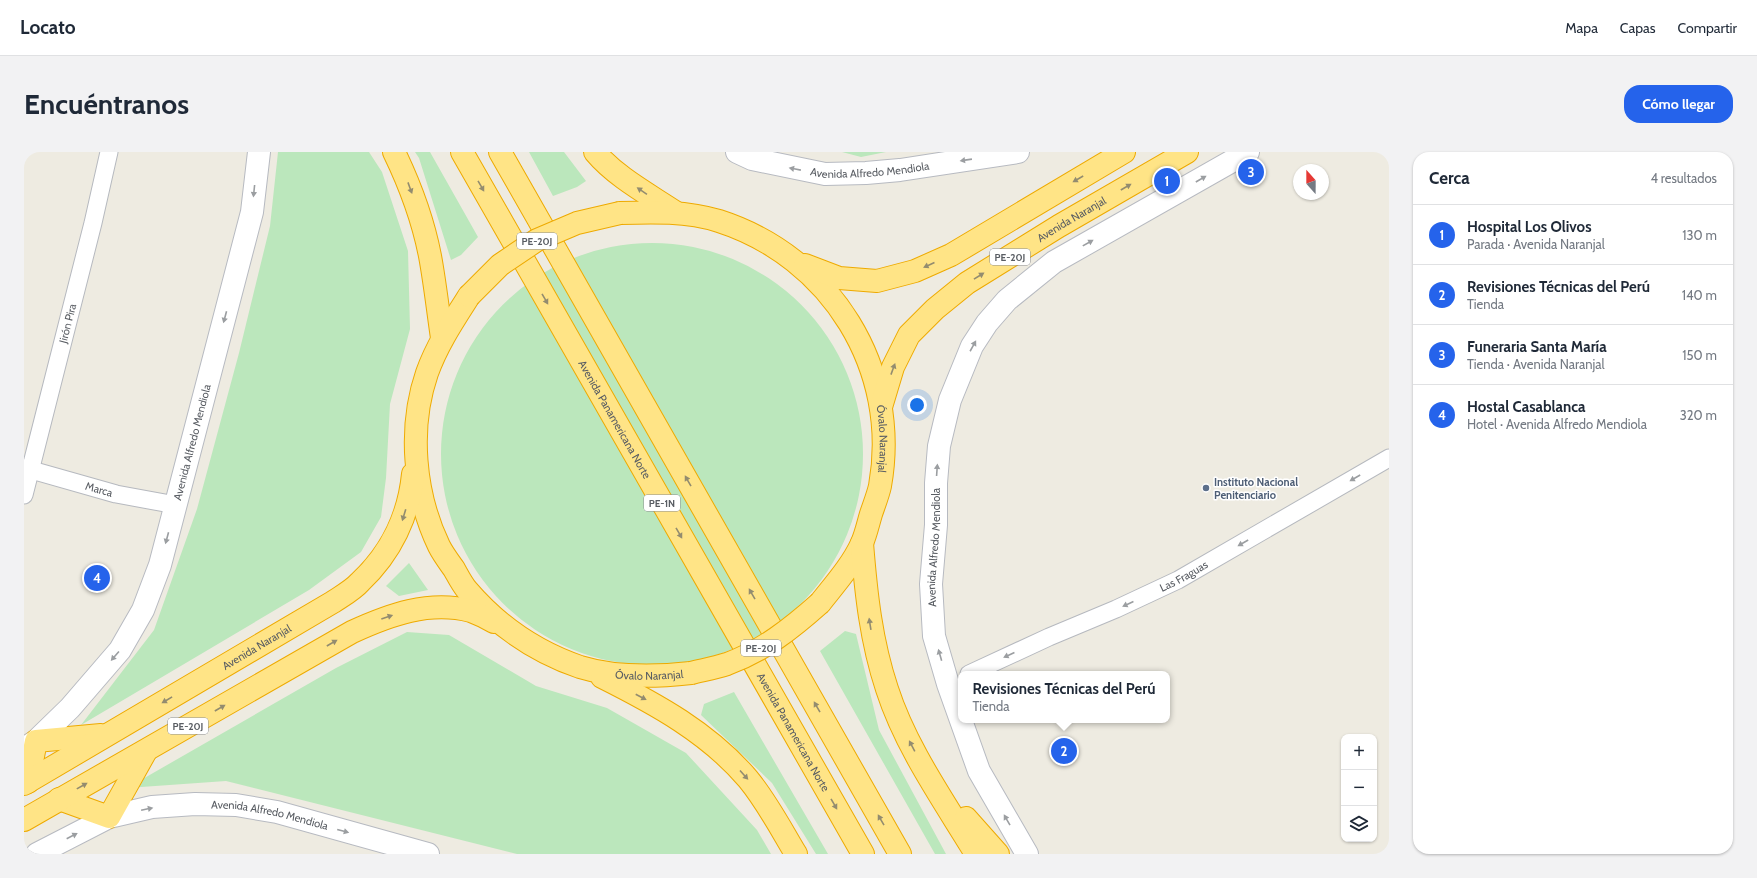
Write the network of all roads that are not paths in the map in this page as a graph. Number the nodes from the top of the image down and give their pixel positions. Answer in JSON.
{"nodes":[{"id":1,"x":109,"y":152,"type":"edge"},
{"id":2,"x":259,"y":152,"type":"edge"},
{"id":3,"x":394,"y":152,"type":"edge"},
{"id":4,"x":462,"y":152,"type":"edge"},
{"id":5,"x":500,"y":152,"type":"edge"},
{"id":6,"x":595,"y":152,"type":"edge"},
{"id":7,"x":737,"y":152,"type":"edge"},
{"id":8,"x":1124,"y":152,"type":"edge"},
{"id":9,"x":1187,"y":152,"type":"edge"},
{"id":10,"x":1248,"y":152,"type":"edge"},
{"id":11,"x":1012,"y":153,"type":"edge"},
{"id":12,"x":675,"y":212,"type":"junction"},
{"id":13,"x":796,"y":262,"type":"junction"},
{"id":14,"x":442,"y":338,"type":"junction"},
{"id":15,"x":881,"y":406,"type":"junction"},
{"id":16,"x":416,"y":449,"type":"junction"},
{"id":17,"x":1389,"y":458,"type":"edge"},
{"id":18,"x":27,"y":469,"type":"edge"},
{"id":19,"x":24,"y":495,"type":"edge"},
{"id":20,"x":176,"y":505,"type":"junction"},
{"id":21,"x":862,"y":543,"type":"junction"},
{"id":22,"x":502,"y":625,"type":"junction"},
{"id":23,"x":581,"y":667,"type":"junction"},
{"id":24,"x":976,"y":671,"type":"edge"},
{"id":25,"x":954,"y":680,"type":"edge"},
{"id":26,"x":958,"y":695,"type":"edge"},
{"id":27,"x":966,"y":723,"type":"edge"},
{"id":28,"x":108,"y":735,"type":"junction"},
{"id":29,"x":30,"y":745,"type":"edge"},
{"id":30,"x":146,"y":751,"type":"junction"},
{"id":31,"x":931,"y":780,"type":"junction"},
{"id":32,"x":26,"y":783,"type":"edge"},
{"id":33,"x":60,"y":799,"type":"junction"},
{"id":34,"x":109,"y":817,"type":"junction"},
{"id":35,"x":24,"y":820,"type":"edge"},
{"id":36,"x":37,"y":854,"type":"edge"},
{"id":37,"x":428,"y":854,"type":"edge"},
{"id":38,"x":796,"y":854,"type":"edge"},
{"id":39,"x":863,"y":854,"type":"edge"},
{"id":40,"x":900,"y":854,"type":"edge"},
{"id":41,"x":976,"y":854,"type":"edge"},
{"id":42,"x":998,"y":854,"type":"edge"},
{"id":43,"x":1027,"y":854,"type":"edge"}],
"edges":[{"from":1,"to":18,"type":"street","name":"Jirón Pira"},
{"from":2,"to":20,"type":"main road","name":"Avenida Alfredo Mendiola","one_way":true},
{"from":3,"to":14,"type":"highway","one_way":true},
{"from":4,"to":39,"type":"highway","name":"Avenida Panamericana Norte","number":"PE-1N","one_way":true},
{"from":40,"to":5,"type":"highway","number":"PE-1N","one_way":true},
{"from":12,"to":6,"type":"highway","one_way":true},
{"from":11,"to":7,"type":"main road","name":"Avenida Alfredo Mendiola","one_way":true},
{"from":8,"to":13,"type":"highway","number":"PE-20J","one_way":true},
{"from":15,"to":9,"type":"highway","name":"Avenida Naranjal","number":"PE-20J","one_way":true},
{"from":25,"to":10,"type":"main road","name":"Avenida Alfredo Mendiola","one_way":true},
{"from":12,"to":13,"type":"highway","name":"Óvalo Naranjal","number":"PE-20J"},
{"from":12,"to":14,"type":"highway","name":"Óvalo Naranjal","number":"PE-20J","bridge":true},
{"from":13,"to":15,"type":"highway","name":"Óvalo Naranjal","number":"PE-20J"},
{"from":14,"to":16,"type":"highway","name":"Óvalo Naranjal","number":"PE-20J"},
{"from":15,"to":21,"type":"highway","name":"Óvalo Naranjal","number":"PE-20J"},
{"from":16,"to":22,"type":"highway","name":"Óvalo Naranjal","number":"PE-20J"},
{"from":16,"to":28,"type":"highway","name":"Avenida Naranjal","number":"PE-20J","one_way":true},
{"from":17,"to":24,"type":"street","name":"Las Fraguas","one_way":true},
{"from":18,"to":19,"type":"street","name":"Jirón Pira"},
{"from":18,"to":20,"type":"street","name":"Marca"},
{"from":20,"to":29,"type":"main road","name":"Avenida Alfredo Mendiola","one_way":true},
{"from":21,"to":23,"type":"highway","name":"Óvalo Naranjal","number":"PE-20J","bridge":true},
{"from":31,"to":21,"type":"highway","one_way":true},
{"from":22,"to":23,"type":"highway","name":"Óvalo Naranjal","number":"PE-20J"},
{"from":30,"to":22,"type":"highway","number":"PE-20J","one_way":true},
{"from":23,"to":38,"type":"highway","one_way":true},
{"from":26,"to":25,"type":"main road","name":"Avenida Alfredo Mendiola","one_way":true},
{"from":43,"to":27,"type":"main road","name":"Avenida Alfredo Mendiola","one_way":true},
{"from":28,"to":29,"type":"highway"},
{"from":28,"to":32,"type":"highway","name":"Avenida Naranjal","number":"PE-20J"},
{"from":29,"to":32,"type":"highway"},
{"from":33,"to":30,"type":"highway","number":"PE-20J","one_way":true},
{"from":30,"to":34,"type":"highway"},
{"from":31,"to":41,"type":"highway"},
{"from":31,"to":42,"type":"highway"},
{"from":33,"to":34,"type":"highway"},
{"from":33,"to":35,"type":"highway","number":"PE-20J"},
{"from":36,"to":34,"type":"main road","one_way":true},
{"from":34,"to":37,"type":"main road","name":"Avenida Alfredo Mendiola","one_way":true}]}
